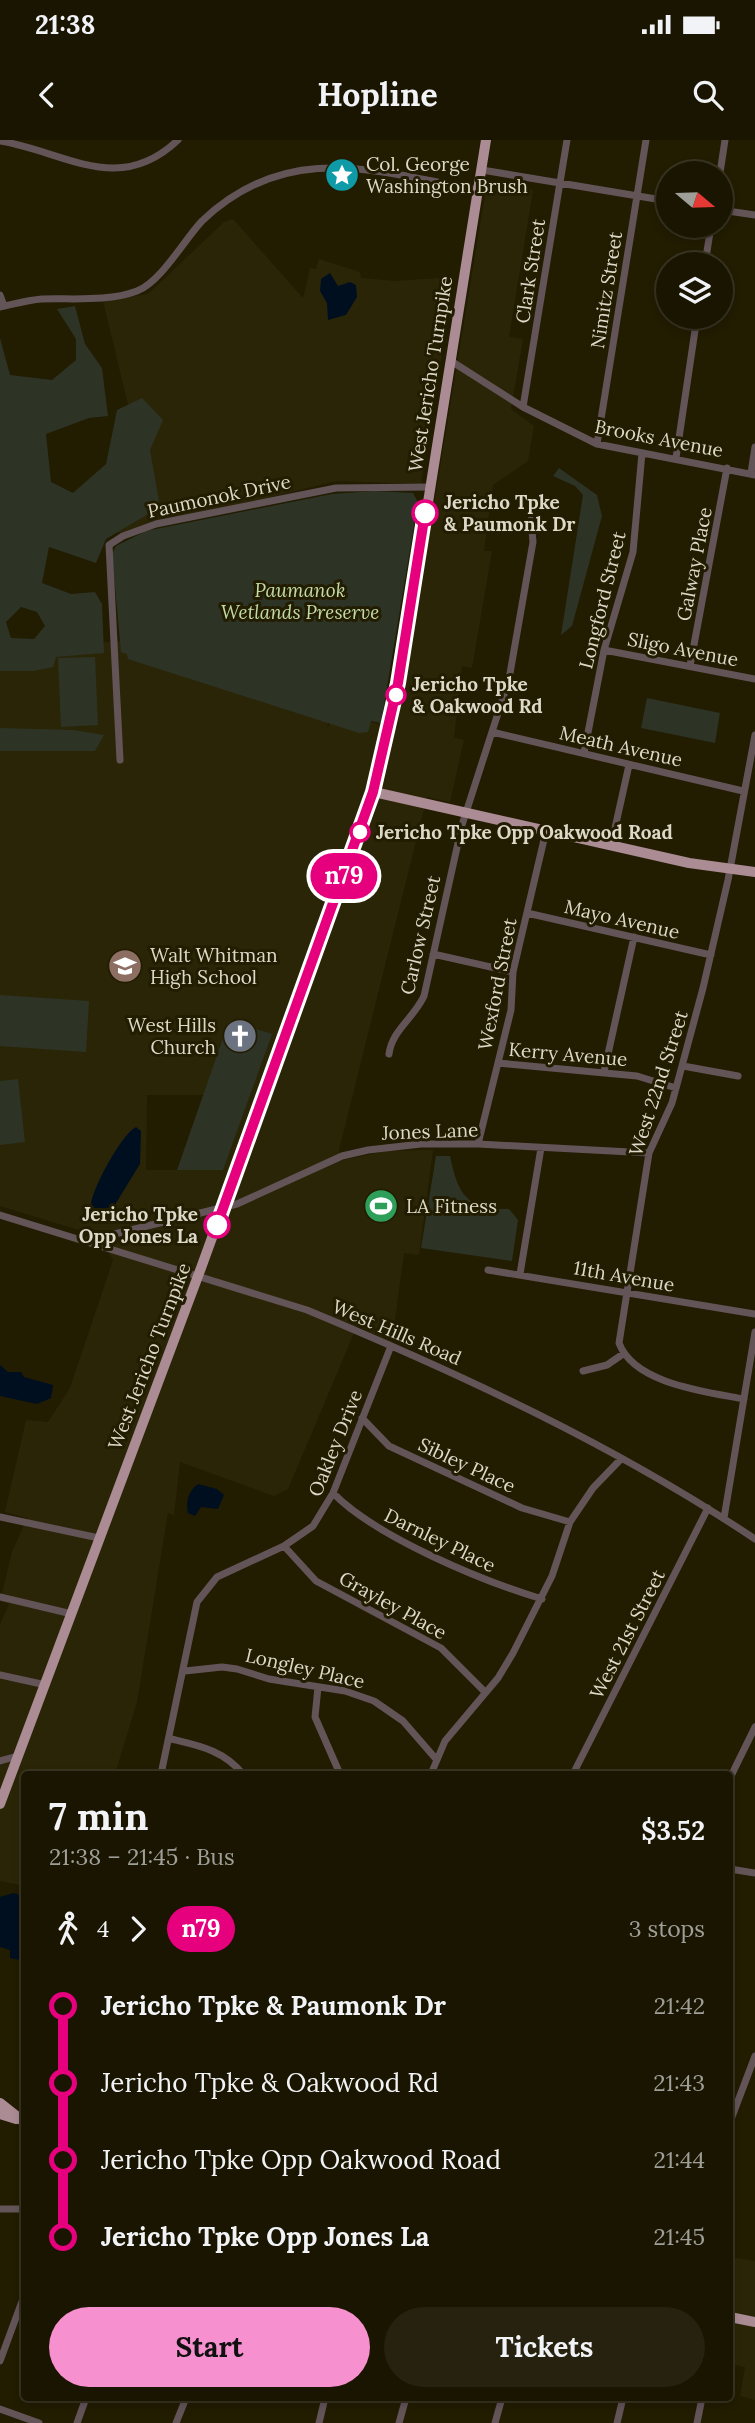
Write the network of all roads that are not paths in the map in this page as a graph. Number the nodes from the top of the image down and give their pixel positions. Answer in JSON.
{"nodes":[{"id":1,"x":178,"y":140,"type":"edge"},
{"id":2,"x":486,"y":140,"type":"edge"},
{"id":3,"x":567,"y":140,"type":"edge"},
{"id":4,"x":646,"y":140,"type":"edge"},
{"id":5,"x":725,"y":140,"type":"edge"},
{"id":6,"x":0,"y":141,"type":"edge"},
{"id":7,"x":722,"y":161,"type":"edge"},
{"id":8,"x":482,"y":170,"type":"junction"},
{"id":9,"x":560,"y":183,"type":"junction"},
{"id":10,"x":478,"y":190,"type":"junction"},
{"id":11,"x":637,"y":196,"type":"junction"},
{"id":12,"x":656,"y":199,"type":"edge"},
{"id":13,"x":733,"y":212,"type":"edge"},
{"id":14,"x":755,"y":215,"type":"edge"},
{"id":15,"x":0,"y":295,"type":"edge"},
{"id":16,"x":2,"y":307,"type":"edge"},
{"id":17,"x":695,"y":329,"type":"edge"},
{"id":18,"x":451,"y":361,"type":"junction"},
{"id":19,"x":523,"y":407,"type":"junction"},
{"id":20,"x":597,"y":444,"type":"junction"},
{"id":21,"x":755,"y":447,"type":"edge"},
{"id":22,"x":642,"y":453,"type":"junction"},
{"id":23,"x":676,"y":458,"type":"junction"},
{"id":24,"x":727,"y":468,"type":"junction"},
{"id":25,"x":753,"y":474,"type":"edge"},
{"id":26,"x":429,"y":488,"type":"junction"},
{"id":27,"x":531,"y":520,"type":"dead end"},
{"id":28,"x":604,"y":650,"type":"junction"},
{"id":29,"x":690,"y":666,"type":"junction"},
{"id":30,"x":755,"y":679,"type":"edge"},
{"id":31,"x":492,"y":732,"type":"junction"},
{"id":32,"x":755,"y":735,"type":"edge"},
{"id":33,"x":584,"y":753,"type":"junction"},
{"id":34,"x":120,"y":760,"type":"dead end"},
{"id":35,"x":629,"y":765,"type":"junction"},
{"id":36,"x":743,"y":791,"type":"junction"},
{"id":37,"x":373,"y":792,"type":"junction"},
{"id":38,"x":466,"y":813,"type":"junction"},
{"id":39,"x":546,"y":831,"type":"junction"},
{"id":40,"x":611,"y":846,"type":"junction"},
{"id":41,"x":730,"y":869,"type":"junction"},
{"id":42,"x":755,"y":872,"type":"edge"},
{"id":43,"x":527,"y":913,"type":"junction"},
{"id":44,"x":634,"y":937,"type":"junction"},
{"id":45,"x":433,"y":954,"type":"junction"},
{"id":46,"x":711,"y":955,"type":"junction"},
{"id":47,"x":513,"y":972,"type":"junction"},
{"id":48,"x":389,"y":1054,"type":"dead end"},
{"id":49,"x":498,"y":1063,"type":"junction"},
{"id":50,"x":682,"y":1066,"type":"junction"},
{"id":51,"x":604,"y":1072,"type":"junction"},
{"id":52,"x":738,"y":1076,"type":"dead end"},
{"id":53,"x":676,"y":1088,"type":"junction"},
{"id":54,"x":478,"y":1144,"type":"junction"},
{"id":55,"x":541,"y":1148,"type":"junction"},
{"id":56,"x":649,"y":1153,"type":"junction"},
{"id":57,"x":224,"y":1206,"type":"junction"},
{"id":58,"x":0,"y":1215,"type":"edge"},
{"id":59,"x":85,"y":1242,"type":"junction"},
{"id":60,"x":488,"y":1270,"type":"dead end"},
{"id":61,"x":520,"y":1274,"type":"junction"},
{"id":62,"x":198,"y":1277,"type":"junction"},
{"id":63,"x":628,"y":1293,"type":"junction"},
{"id":64,"x":755,"y":1314,"type":"edge"},
{"id":65,"x":755,"y":1332,"type":"edge"},
{"id":66,"x":391,"y":1346,"type":"junction"},
{"id":67,"x":623,"y":1354,"type":"junction"},
{"id":68,"x":583,"y":1371,"type":"dead end"},
{"id":69,"x":744,"y":1399,"type":"junction"},
{"id":70,"x":362,"y":1418,"type":"junction"},
{"id":71,"x":620,"y":1460,"type":"junction"},
{"id":72,"x":333,"y":1493,"type":"junction"},
{"id":73,"x":708,"y":1508,"type":"junction"},
{"id":74,"x":0,"y":1517,"type":"edge"},
{"id":75,"x":724,"y":1518,"type":"junction"},
{"id":76,"x":570,"y":1522,"type":"junction"},
{"id":77,"x":99,"y":1538,"type":"junction"},
{"id":78,"x":755,"y":1539,"type":"edge"},
{"id":79,"x":284,"y":1546,"type":"junction"},
{"id":80,"x":0,"y":1597,"type":"edge"},
{"id":81,"x":542,"y":1599,"type":"junction"},
{"id":82,"x":72,"y":1614,"type":"junction"},
{"id":83,"x":185,"y":1671,"type":"junction"},
{"id":84,"x":0,"y":1675,"type":"edge"},
{"id":85,"x":46,"y":1685,"type":"junction"},
{"id":86,"x":318,"y":1687,"type":"junction"},
{"id":87,"x":485,"y":1692,"type":"junction"},
{"id":88,"x":755,"y":1727,"type":"edge"},
{"id":89,"x":171,"y":1740,"type":"junction"},
{"id":90,"x":19,"y":1756,"type":"junction"},
{"id":91,"x":436,"y":1759,"type":"junction"},
{"id":92,"x":0,"y":1761,"type":"edge"},
{"id":93,"x":162,"y":1771,"type":"edge"},
{"id":94,"x":241,"y":1771,"type":"edge"},
{"id":95,"x":339,"y":1771,"type":"edge"},
{"id":96,"x":432,"y":1771,"type":"edge"},
{"id":97,"x":575,"y":1771,"type":"edge"},
{"id":98,"x":733,"y":1772,"type":"edge"},
{"id":99,"x":0,"y":1804,"type":"edge"},
{"id":100,"x":733,"y":1869,"type":"edge"},
{"id":101,"x":755,"y":1873,"type":"edge"},
{"id":102,"x":755,"y":2056,"type":"edge"},
{"id":103,"x":0,"y":2103,"type":"edge"},
{"id":104,"x":0,"y":2114,"type":"edge"},
{"id":105,"x":733,"y":2114,"type":"edge"},
{"id":106,"x":21,"y":2120,"type":"edge"},
{"id":107,"x":21,"y":2121,"type":"edge"},
{"id":108,"x":0,"y":2209,"type":"edge"},
{"id":109,"x":21,"y":2209,"type":"edge"},
{"id":110,"x":21,"y":2304,"type":"edge"},
{"id":111,"x":733,"y":2318,"type":"edge"},
{"id":112,"x":755,"y":2322,"type":"edge"},
{"id":113,"x":0,"y":2361,"type":"edge"},
{"id":114,"x":85,"y":2401,"type":"edge"},
{"id":115,"x":185,"y":2401,"type":"edge"},
{"id":116,"x":324,"y":2401,"type":"edge"},
{"id":117,"x":404,"y":2401,"type":"edge"},
{"id":118,"x":501,"y":2401,"type":"edge"},
{"id":119,"x":622,"y":2401,"type":"edge"},
{"id":120,"x":701,"y":2401,"type":"edge"},
{"id":121,"x":0,"y":2409,"type":"edge"},
{"id":122,"x":39,"y":2423,"type":"edge"},
{"id":123,"x":77,"y":2423,"type":"edge"},
{"id":124,"x":176,"y":2423,"type":"edge"},
{"id":125,"x":319,"y":2423,"type":"edge"},
{"id":126,"x":399,"y":2423,"type":"edge"},
{"id":127,"x":495,"y":2423,"type":"edge"},
{"id":128,"x":618,"y":2423,"type":"edge"},
{"id":129,"x":697,"y":2423,"type":"edge"}],
"edges":[{"from":1,"to":6,"type":"street"},
{"from":2,"to":8,"type":"main road","name":"West Jericho Turnpike"},
{"from":3,"to":9,"type":"street","name":"Clark Street"},
{"from":4,"to":11,"type":"street","name":"Nimitz Street"},
{"from":5,"to":7,"type":"street"},
{"from":8,"to":9,"type":"street"},
{"from":8,"to":10,"type":"main road","name":"West Jericho Turnpike"},
{"from":9,"to":11,"type":"street"},
{"from":9,"to":19,"type":"street","name":"Clark Street"},
{"from":10,"to":16,"type":"street"},
{"from":10,"to":18,"type":"main road","name":"West Jericho Turnpike"},
{"from":11,"to":12,"type":"street"},
{"from":11,"to":20,"type":"street","name":"Nimitz Street"},
{"from":13,"to":14,"type":"street"},
{"from":15,"to":16,"type":"street"},
{"from":17,"to":23,"type":"street"},
{"from":18,"to":19,"type":"street","name":"Brooks Avenue"},
{"from":18,"to":26,"type":"main road","name":"West Jericho Turnpike"},
{"from":19,"to":20,"type":"street","name":"Brooks Avenue"},
{"from":20,"to":22,"type":"street","name":"Brooks Avenue"},
{"from":21,"to":25,"type":"street"},
{"from":22,"to":23,"type":"street","name":"Brooks Avenue"},
{"from":22,"to":28,"type":"street","name":"Longford Street"},
{"from":23,"to":24,"type":"street","name":"Brooks Avenue"},
{"from":24,"to":25,"type":"street","name":"Brooks Avenue"},
{"from":24,"to":29,"type":"street","name":"Galway Place"},
{"from":26,"to":34,"type":"street","name":"Paumonok Drive"},
{"from":26,"to":37,"type":"main road","name":"West Jericho Turnpike"},
{"from":27,"to":31,"type":"street","name":"Carlow Street"},
{"from":28,"to":29,"type":"street","name":"Sligo Avenue"},
{"from":28,"to":33,"type":"street","name":"Longford Street"},
{"from":29,"to":30,"type":"street","name":"Sligo Avenue"},
{"from":31,"to":33,"type":"street","name":"Meath Avenue"},
{"from":31,"to":38,"type":"street","name":"Carlow Street"},
{"from":32,"to":36,"type":"street","name":"West 22nd Street"},
{"from":33,"to":35,"type":"street","name":"Meath Avenue"},
{"from":35,"to":36,"type":"street","name":"Meath Avenue"},
{"from":35,"to":40,"type":"street"},
{"from":36,"to":41,"type":"street","name":"West 22nd Street"},
{"from":37,"to":38,"type":"main road"},
{"from":37,"to":57,"type":"main road","name":"West Jericho Turnpike"},
{"from":38,"to":39,"type":"main road"},
{"from":38,"to":45,"type":"street","name":"Carlow Street"},
{"from":39,"to":40,"type":"main road"},
{"from":39,"to":43,"type":"street","name":"Wexford Street"},
{"from":40,"to":41,"type":"main road"},
{"from":41,"to":42,"type":"main road"},
{"from":41,"to":46,"type":"street","name":"West 22nd Street"},
{"from":43,"to":44,"type":"street","name":"Mayo Avenue"},
{"from":43,"to":47,"type":"street","name":"Wexford Street"},
{"from":44,"to":46,"type":"street","name":"Mayo Avenue"},
{"from":44,"to":51,"type":"street"},
{"from":45,"to":47,"type":"street"},
{"from":45,"to":48,"type":"street","name":"Carlow Street"},
{"from":46,"to":50,"type":"street","name":"West 22nd Street"},
{"from":47,"to":49,"type":"street","name":"Wexford Street"},
{"from":49,"to":51,"type":"street","name":"Kerry Avenue"},
{"from":49,"to":54,"type":"street","name":"Wexford Street"},
{"from":50,"to":52,"type":"street"},
{"from":50,"to":53,"type":"street","name":"West 22nd Street"},
{"from":51,"to":53,"type":"street","name":"Kerry Avenue"},
{"from":53,"to":56,"type":"street","name":"West 22nd Street"},
{"from":54,"to":55,"type":"street","name":"Jones Lane"},
{"from":54,"to":57,"type":"street","name":"Jones Lane"},
{"from":55,"to":56,"type":"street","name":"Jones Lane"},
{"from":55,"to":61,"type":"street"},
{"from":56,"to":63,"type":"street","name":"West 22nd Street"},
{"from":57,"to":59,"type":"street","name":"Jones Lane"},
{"from":57,"to":62,"type":"main road","name":"West Jericho Turnpike"},
{"from":58,"to":59,"type":"street","name":"West Hills Road"},
{"from":59,"to":62,"type":"street","name":"West Hills Road"},
{"from":60,"to":61,"type":"street","name":"11th Avenue"},
{"from":61,"to":63,"type":"street","name":"11th Avenue"},
{"from":62,"to":66,"type":"street","name":"West Hills Road"},
{"from":62,"to":77,"type":"main road","name":"West Jericho Turnpike"},
{"from":63,"to":64,"type":"street","name":"11th Avenue"},
{"from":63,"to":67,"type":"street","name":"West 22nd Street"},
{"from":65,"to":69,"type":"street"},
{"from":66,"to":70,"type":"street","name":"Oakley Drive"},
{"from":66,"to":71,"type":"street","name":"West Hills Road"},
{"from":67,"to":68,"type":"street"},
{"from":67,"to":69,"type":"street"},
{"from":69,"to":75,"type":"street"},
{"from":70,"to":72,"type":"street","name":"Oakley Drive"},
{"from":70,"to":76,"type":"street","name":"Sibley Place"},
{"from":71,"to":73,"type":"street","name":"West Hills Road"},
{"from":71,"to":76,"type":"street"},
{"from":72,"to":79,"type":"street","name":"Oakley Drive"},
{"from":72,"to":81,"type":"street","name":"Darnley Place"},
{"from":73,"to":75,"type":"street","name":"West Hills Road"},
{"from":73,"to":97,"type":"street","name":"West 21st Street"},
{"from":74,"to":77,"type":"street"},
{"from":75,"to":78,"type":"street","name":"West Hills Road"},
{"from":76,"to":81,"type":"street"},
{"from":77,"to":82,"type":"main road","name":"West Jericho Turnpike"},
{"from":79,"to":83,"type":"street","name":"Oakley Drive"},
{"from":79,"to":87,"type":"street","name":"Grayley Place"},
{"from":80,"to":82,"type":"street"},
{"from":81,"to":87,"type":"street"},
{"from":82,"to":85,"type":"main road","name":"West Jericho Turnpike"},
{"from":83,"to":86,"type":"street","name":"Longley Place"},
{"from":83,"to":89,"type":"street","name":"Oakley Drive"},
{"from":84,"to":85,"type":"street"},
{"from":85,"to":90,"type":"main road","name":"West Jericho Turnpike"},
{"from":86,"to":91,"type":"street","name":"Longley Place"},
{"from":86,"to":95,"type":"street"},
{"from":87,"to":91,"type":"street"},
{"from":88,"to":98,"type":"street"},
{"from":89,"to":93,"type":"street","name":"Oakley Drive"},
{"from":89,"to":94,"type":"street"},
{"from":90,"to":92,"type":"street"},
{"from":90,"to":99,"type":"main road","name":"West Jericho Turnpike"},
{"from":91,"to":96,"type":"street"},
{"from":100,"to":101,"type":"street"},
{"from":102,"to":105,"type":"street"},
{"from":103,"to":106,"type":"main road"},
{"from":104,"to":107,"type":"main road"},
{"from":108,"to":109,"type":"street"},
{"from":110,"to":113,"type":"street"},
{"from":111,"to":112,"type":"main road"},
{"from":114,"to":123,"type":"street"},
{"from":115,"to":124,"type":"street"},
{"from":116,"to":125,"type":"street"},
{"from":117,"to":126,"type":"street"},
{"from":118,"to":127,"type":"street"},
{"from":119,"to":128,"type":"street"},
{"from":120,"to":129,"type":"street"},
{"from":121,"to":122,"type":"street"}]}
